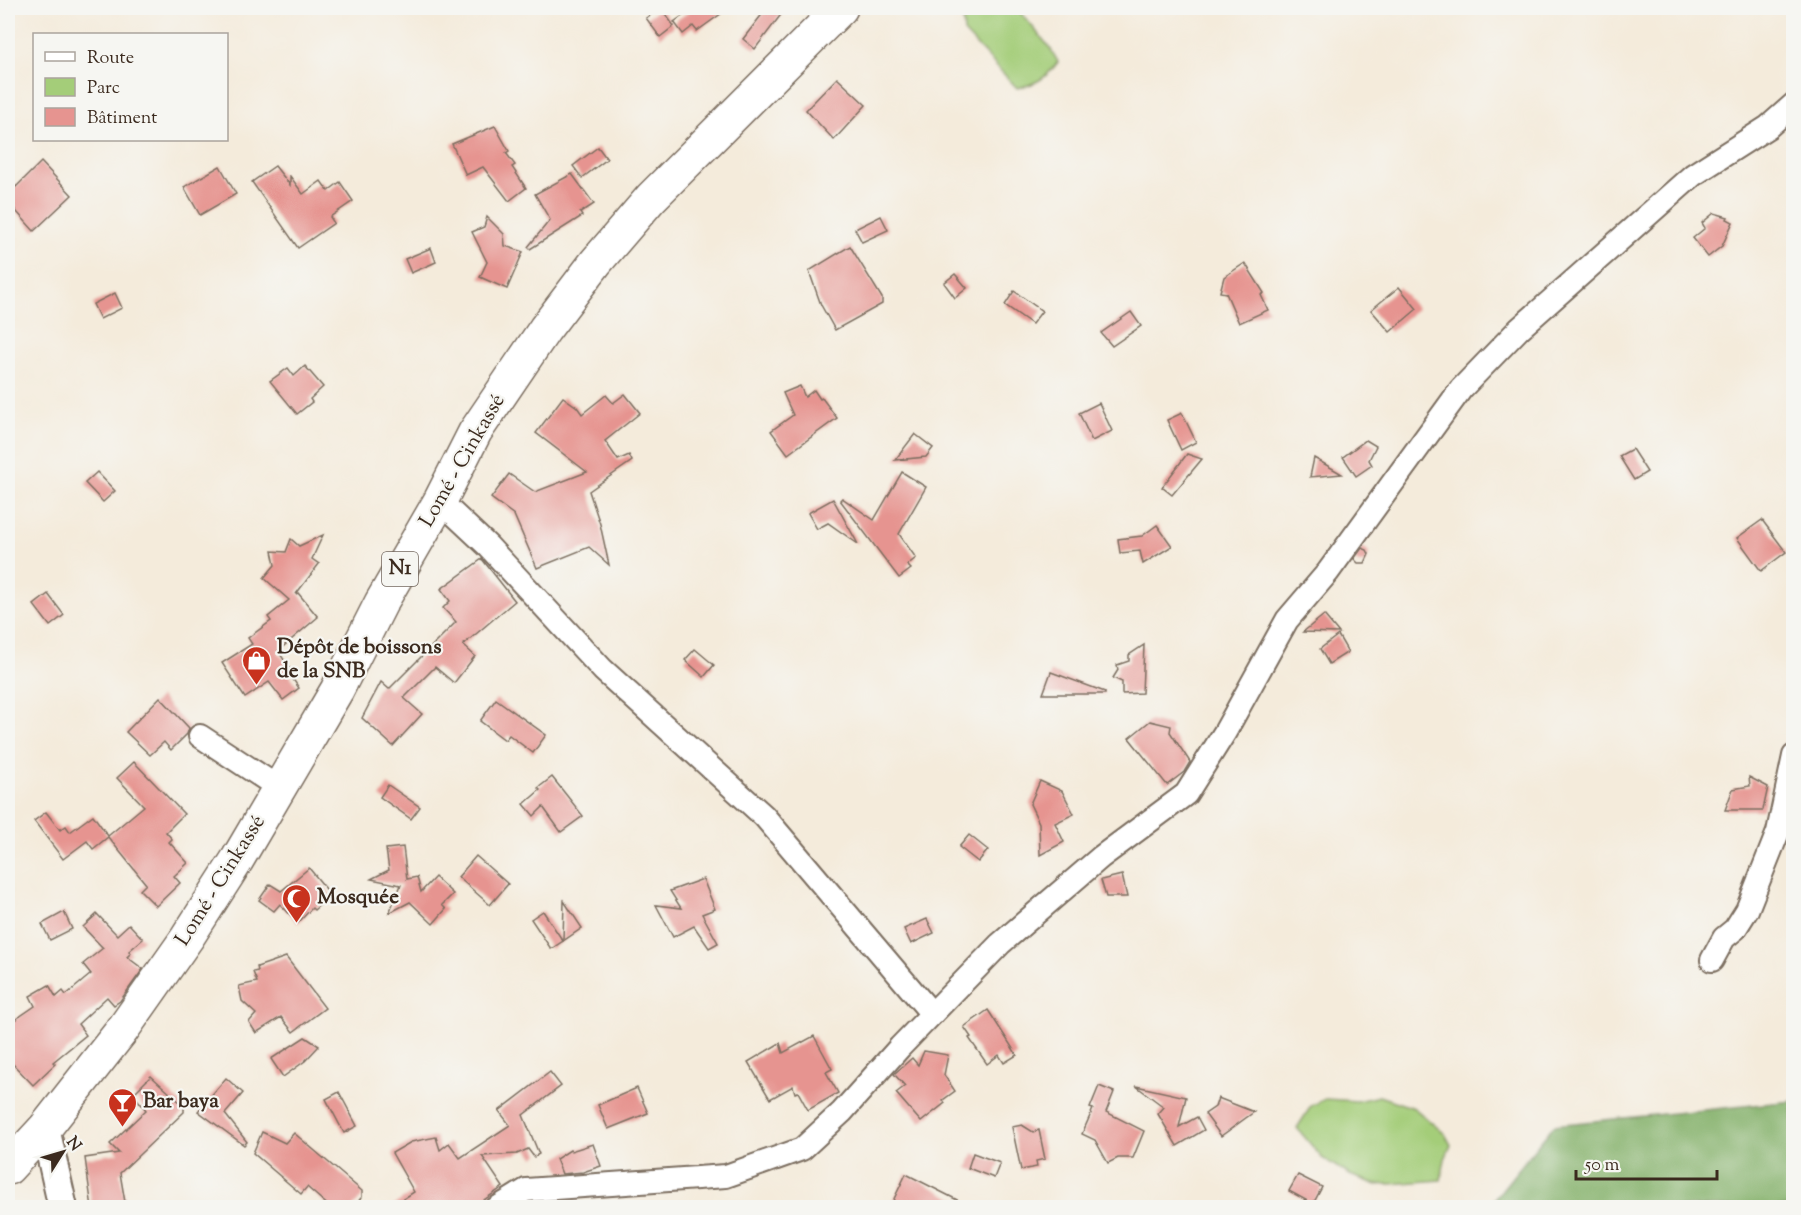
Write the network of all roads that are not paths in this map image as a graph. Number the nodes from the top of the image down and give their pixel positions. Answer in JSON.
{"nodes":[{"id":1,"x":841,"y":8,"type":"edge"},
{"id":2,"x":1794,"y":104,"type":"edge"},
{"id":3,"x":440,"y":501,"type":"junction"},
{"id":4,"x":200,"y":736,"type":"dead end"},
{"id":5,"x":1794,"y":756,"type":"edge"},
{"id":6,"x":279,"y":788,"type":"junction"},
{"id":7,"x":1712,"y":960,"type":"dead end"},
{"id":8,"x":932,"y":1014,"type":"junction"},
{"id":9,"x":45,"y":1128,"type":"junction"},
{"id":10,"x":8,"y":1168,"type":"edge"},
{"id":11,"x":63,"y":1208,"type":"edge"},
{"id":12,"x":497,"y":1208,"type":"edge"}],
"edges":[{"from":1,"to":3,"type":"highway","name":"Lomé - Cinkassé","number":"N1"},
{"from":2,"to":8,"type":"street"},
{"from":3,"to":6,"type":"highway","name":"Lomé - Cinkassé","number":"N1"},
{"from":3,"to":8,"type":"street"},
{"from":4,"to":6,"type":"street"},
{"from":5,"to":7,"type":"street"},
{"from":6,"to":9,"type":"highway","name":"Lomé - Cinkassé","number":"N1"},
{"from":8,"to":12,"type":"street"},
{"from":9,"to":10,"type":"highway","name":"Lomé - Cinkassé","number":"N1"},
{"from":9,"to":11,"type":"main road"}]}
